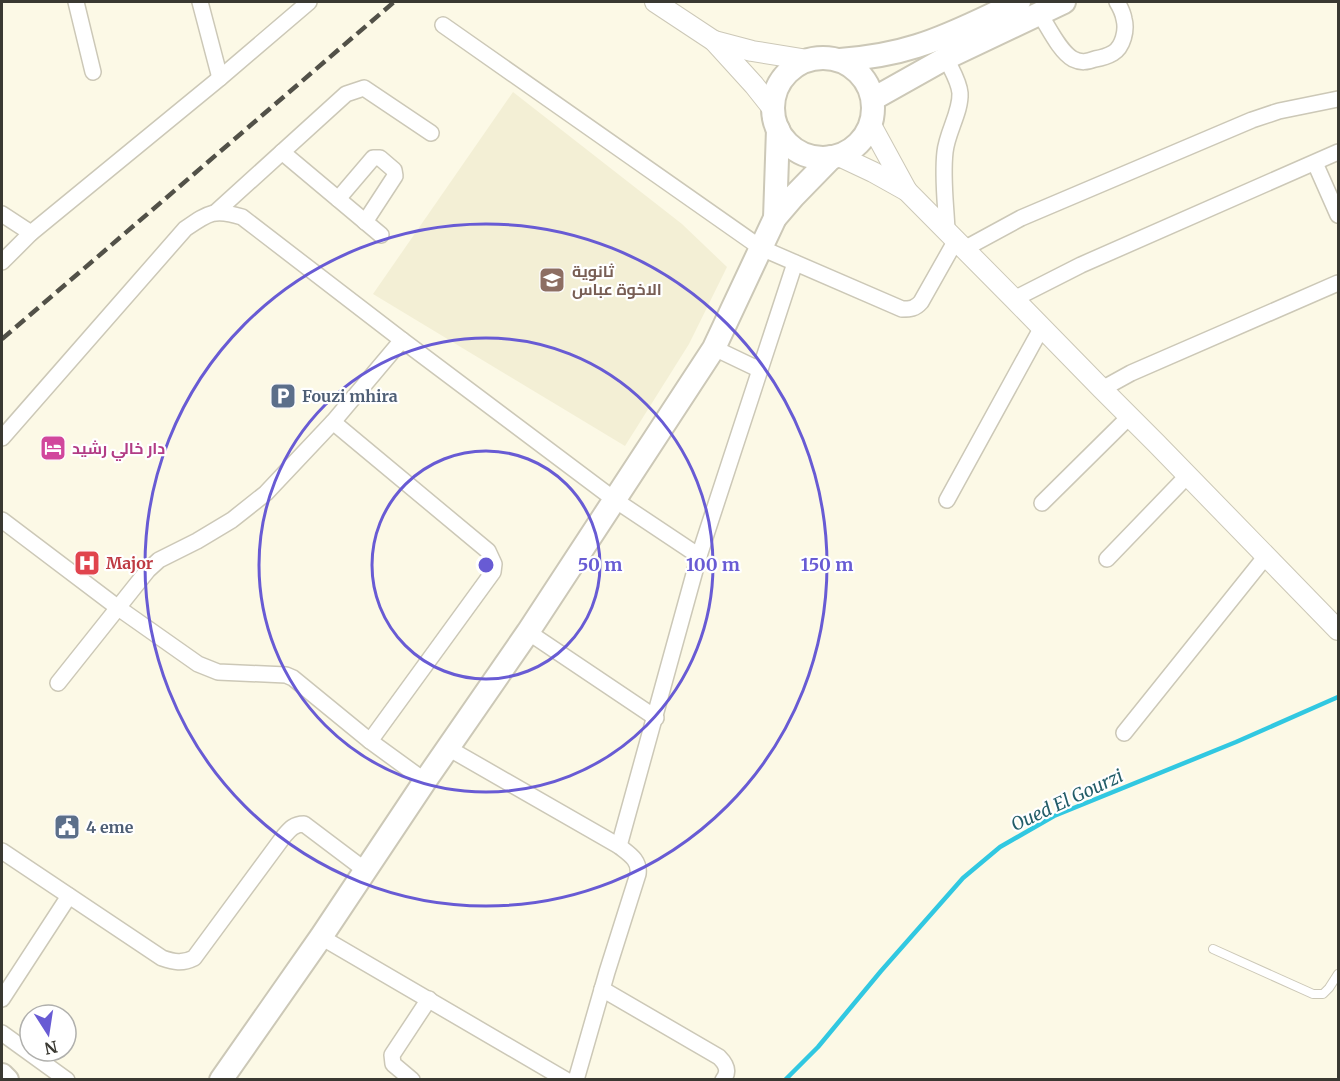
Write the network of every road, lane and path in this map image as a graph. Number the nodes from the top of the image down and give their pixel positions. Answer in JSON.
{"nodes":[{"id":1,"x":76,"y":2,"type":"edge"},
{"id":2,"x":200,"y":2,"type":"edge"},
{"id":3,"x":309,"y":2,"type":"edge"},
{"id":4,"x":655,"y":2,"type":"edge"},
{"id":5,"x":1019,"y":2,"type":"edge"},
{"id":6,"x":1064,"y":2,"type":"edge"},
{"id":7,"x":1117,"y":2,"type":"edge"},
{"id":8,"x":1040,"y":14,"type":"junction"},
{"id":9,"x":444,"y":25,"type":"dead end"},
{"id":10,"x":714,"y":41,"type":"junction"},
{"id":11,"x":946,"y":58,"type":"junction"},
{"id":12,"x":808,"y":60,"type":"junction"},
{"id":13,"x":840,"y":60,"type":"junction"},
{"id":14,"x":93,"y":72,"type":"dead end"},
{"id":15,"x":220,"y":78,"type":"junction"},
{"id":16,"x":873,"y":99,"type":"junction"},
{"id":17,"x":1338,"y":99,"type":"edge"},
{"id":18,"x":775,"y":119,"type":"junction"},
{"id":19,"x":871,"y":125,"type":"junction"},
{"id":20,"x":431,"y":133,"type":"dead end"},
{"id":21,"x":282,"y":152,"type":"junction"},
{"id":22,"x":1338,"y":152,"type":"edge"},
{"id":23,"x":835,"y":156,"type":"junction"},
{"id":24,"x":1315,"y":163,"type":"junction"},
{"id":25,"x":907,"y":191,"type":"junction"},
{"id":26,"x":338,"y":199,"type":"junction"},
{"id":27,"x":216,"y":212,"type":"junction"},
{"id":28,"x":2,"y":214,"type":"edge"},
{"id":29,"x":1338,"y":215,"type":"edge"},
{"id":30,"x":775,"y":218,"type":"junction"},
{"id":31,"x":365,"y":222,"type":"junction"},
{"id":32,"x":31,"y":233,"type":"junction"},
{"id":33,"x":381,"y":236,"type":"dead end"},
{"id":34,"x":956,"y":240,"type":"junction"},
{"id":35,"x":761,"y":248,"type":"junction"},
{"id":36,"x":2,"y":262,"type":"edge"},
{"id":37,"x":795,"y":263,"type":"junction"},
{"id":38,"x":1338,"y":283,"type":"edge"},
{"id":39,"x":1014,"y":299,"type":"junction"},
{"id":40,"x":1042,"y":327,"type":"junction"},
{"id":41,"x":402,"y":340,"type":"junction"},
{"id":42,"x":714,"y":348,"type":"junction"},
{"id":43,"x":760,"y":370,"type":"junction"},
{"id":44,"x":1102,"y":389,"type":"junction"},
{"id":45,"x":1130,"y":416,"type":"junction"},
{"id":46,"x":333,"y":422,"type":"junction"},
{"id":47,"x":2,"y":438,"type":"edge"},
{"id":48,"x":1188,"y":475,"type":"junction"},
{"id":49,"x":615,"y":500,"type":"junction"},
{"id":50,"x":947,"y":500,"type":"dead end"},
{"id":51,"x":1042,"y":503,"type":"dead end"},
{"id":52,"x":2,"y":520,"type":"edge"},
{"id":53,"x":699,"y":556,"type":"junction"},
{"id":54,"x":1266,"y":556,"type":"junction"},
{"id":55,"x":1107,"y":559,"type":"dead end"},
{"id":56,"x":117,"y":607,"type":"junction"},
{"id":57,"x":1338,"y":630,"type":"edge"},
{"id":58,"x":528,"y":632,"type":"junction"},
{"id":59,"x":58,"y":683,"type":"dead end"},
{"id":60,"x":656,"y":718,"type":"junction"},
{"id":61,"x":1124,"y":733,"type":"dead end"},
{"id":62,"x":370,"y":741,"type":"junction"},
{"id":63,"x":448,"y":748,"type":"junction"},
{"id":64,"x":425,"y":781,"type":"junction"},
{"id":65,"x":619,"y":846,"type":"junction"},
{"id":66,"x":2,"y":851,"type":"edge"},
{"id":67,"x":365,"y":870,"type":"junction"},
{"id":68,"x":69,"y":896,"type":"junction"},
{"id":69,"x":321,"y":937,"type":"junction"},
{"id":70,"x":1213,"y":949,"type":"dead end"},
{"id":71,"x":1338,"y":974,"type":"edge"},
{"id":72,"x":602,"y":989,"type":"junction"},
{"id":73,"x":2,"y":999,"type":"edge"},
{"id":74,"x":429,"y":999,"type":"junction"},
{"id":75,"x":2,"y":1033,"type":"edge"},
{"id":76,"x":2,"y":1075,"type":"edge"},
{"id":77,"x":222,"y":1079,"type":"edge"},
{"id":78,"x":7,"y":1080,"type":"edge"},
{"id":79,"x":67,"y":1080,"type":"edge"},
{"id":80,"x":412,"y":1080,"type":"edge"},
{"id":81,"x":566,"y":1080,"type":"edge"},
{"id":82,"x":576,"y":1080,"type":"edge"},
{"id":83,"x":723,"y":1080,"type":"edge"}],
"edges":[{"from":1,"to":14,"type":"street"},
{"from":2,"to":15,"type":"street"},
{"from":3,"to":15,"type":"street"},
{"from":4,"to":10,"type":"street"},
{"from":5,"to":13,"type":"main road"},
{"from":6,"to":8,"type":"main road"},
{"from":7,"to":8,"type":"street"},
{"from":8,"to":11,"type":"main road"},
{"from":9,"to":35,"type":"street"},
{"from":10,"to":12,"type":"street"},
{"from":10,"to":18,"type":"street"},
{"from":11,"to":16,"type":"main road"},
{"from":11,"to":34,"type":"street"},
{"from":12,"to":13,"type":"main road"},
{"from":12,"to":18,"type":"main road"},
{"from":13,"to":16,"type":"main road"},
{"from":15,"to":32,"type":"street"},
{"from":16,"to":19,"type":"main road"},
{"from":17,"to":34,"type":"street"},
{"from":18,"to":23,"type":"main road"},
{"from":18,"to":30,"type":"main road"},
{"from":19,"to":23,"type":"main road"},
{"from":19,"to":25,"type":"street"},
{"from":20,"to":21,"type":"street"},
{"from":21,"to":26,"type":"street"},
{"from":21,"to":27,"type":"street"},
{"from":22,"to":24,"type":"street"},
{"from":23,"to":25,"type":"street"},
{"from":23,"to":30,"type":"main road"},
{"from":24,"to":29,"type":"street"},
{"from":24,"to":39,"type":"street"},
{"from":25,"to":34,"type":"street"},
{"from":26,"to":31,"type":"street"},
{"from":26,"to":31,"type":"street"},
{"from":27,"to":41,"type":"street"},
{"from":27,"to":47,"type":"street"},
{"from":28,"to":32,"type":"street"},
{"from":30,"to":35,"type":"main road"},
{"from":31,"to":33,"type":"street"},
{"from":32,"to":36,"type":"street"},
{"from":34,"to":37,"type":"street"},
{"from":34,"to":39,"type":"street"},
{"from":35,"to":37,"type":"street"},
{"from":35,"to":42,"type":"main road"},
{"from":37,"to":43,"type":"street"},
{"from":38,"to":44,"type":"street"},
{"from":39,"to":40,"type":"street"},
{"from":40,"to":44,"type":"street"},
{"from":40,"to":50,"type":"street"},
{"from":41,"to":46,"type":"street"},
{"from":41,"to":49,"type":"street"},
{"from":42,"to":43,"type":"street"},
{"from":42,"to":49,"type":"main road"},
{"from":43,"to":53,"type":"street"},
{"from":44,"to":45,"type":"street"},
{"from":45,"to":48,"type":"street"},
{"from":45,"to":51,"type":"street"},
{"from":46,"to":56,"type":"street"},
{"from":46,"to":62,"type":"street"},
{"from":48,"to":54,"type":"street"},
{"from":48,"to":55,"type":"street"},
{"from":49,"to":53,"type":"street"},
{"from":49,"to":58,"type":"main road"},
{"from":52,"to":56,"type":"street"},
{"from":53,"to":60,"type":"street"},
{"from":54,"to":57,"type":"street"},
{"from":54,"to":61,"type":"street"},
{"from":56,"to":59,"type":"street"},
{"from":56,"to":62,"type":"street"},
{"from":58,"to":60,"type":"street"},
{"from":58,"to":63,"type":"main road"},
{"from":60,"to":65,"type":"street"},
{"from":62,"to":64,"type":"street"},
{"from":63,"to":64,"type":"main road"},
{"from":63,"to":65,"type":"street"},
{"from":64,"to":67,"type":"main road"},
{"from":65,"to":72,"type":"street"},
{"from":66,"to":68,"type":"street"},
{"from":67,"to":68,"type":"street"},
{"from":67,"to":69,"type":"main road"},
{"from":68,"to":73,"type":"street"},
{"from":69,"to":74,"type":"street"},
{"from":69,"to":77,"type":"main road"},
{"from":70,"to":71,"type":"lane"},
{"from":72,"to":82,"type":"street"},
{"from":72,"to":83,"type":"street"},
{"from":74,"to":80,"type":"street"},
{"from":74,"to":81,"type":"street"},
{"from":75,"to":79,"type":"street"},
{"from":76,"to":78,"type":"main road"}]}
